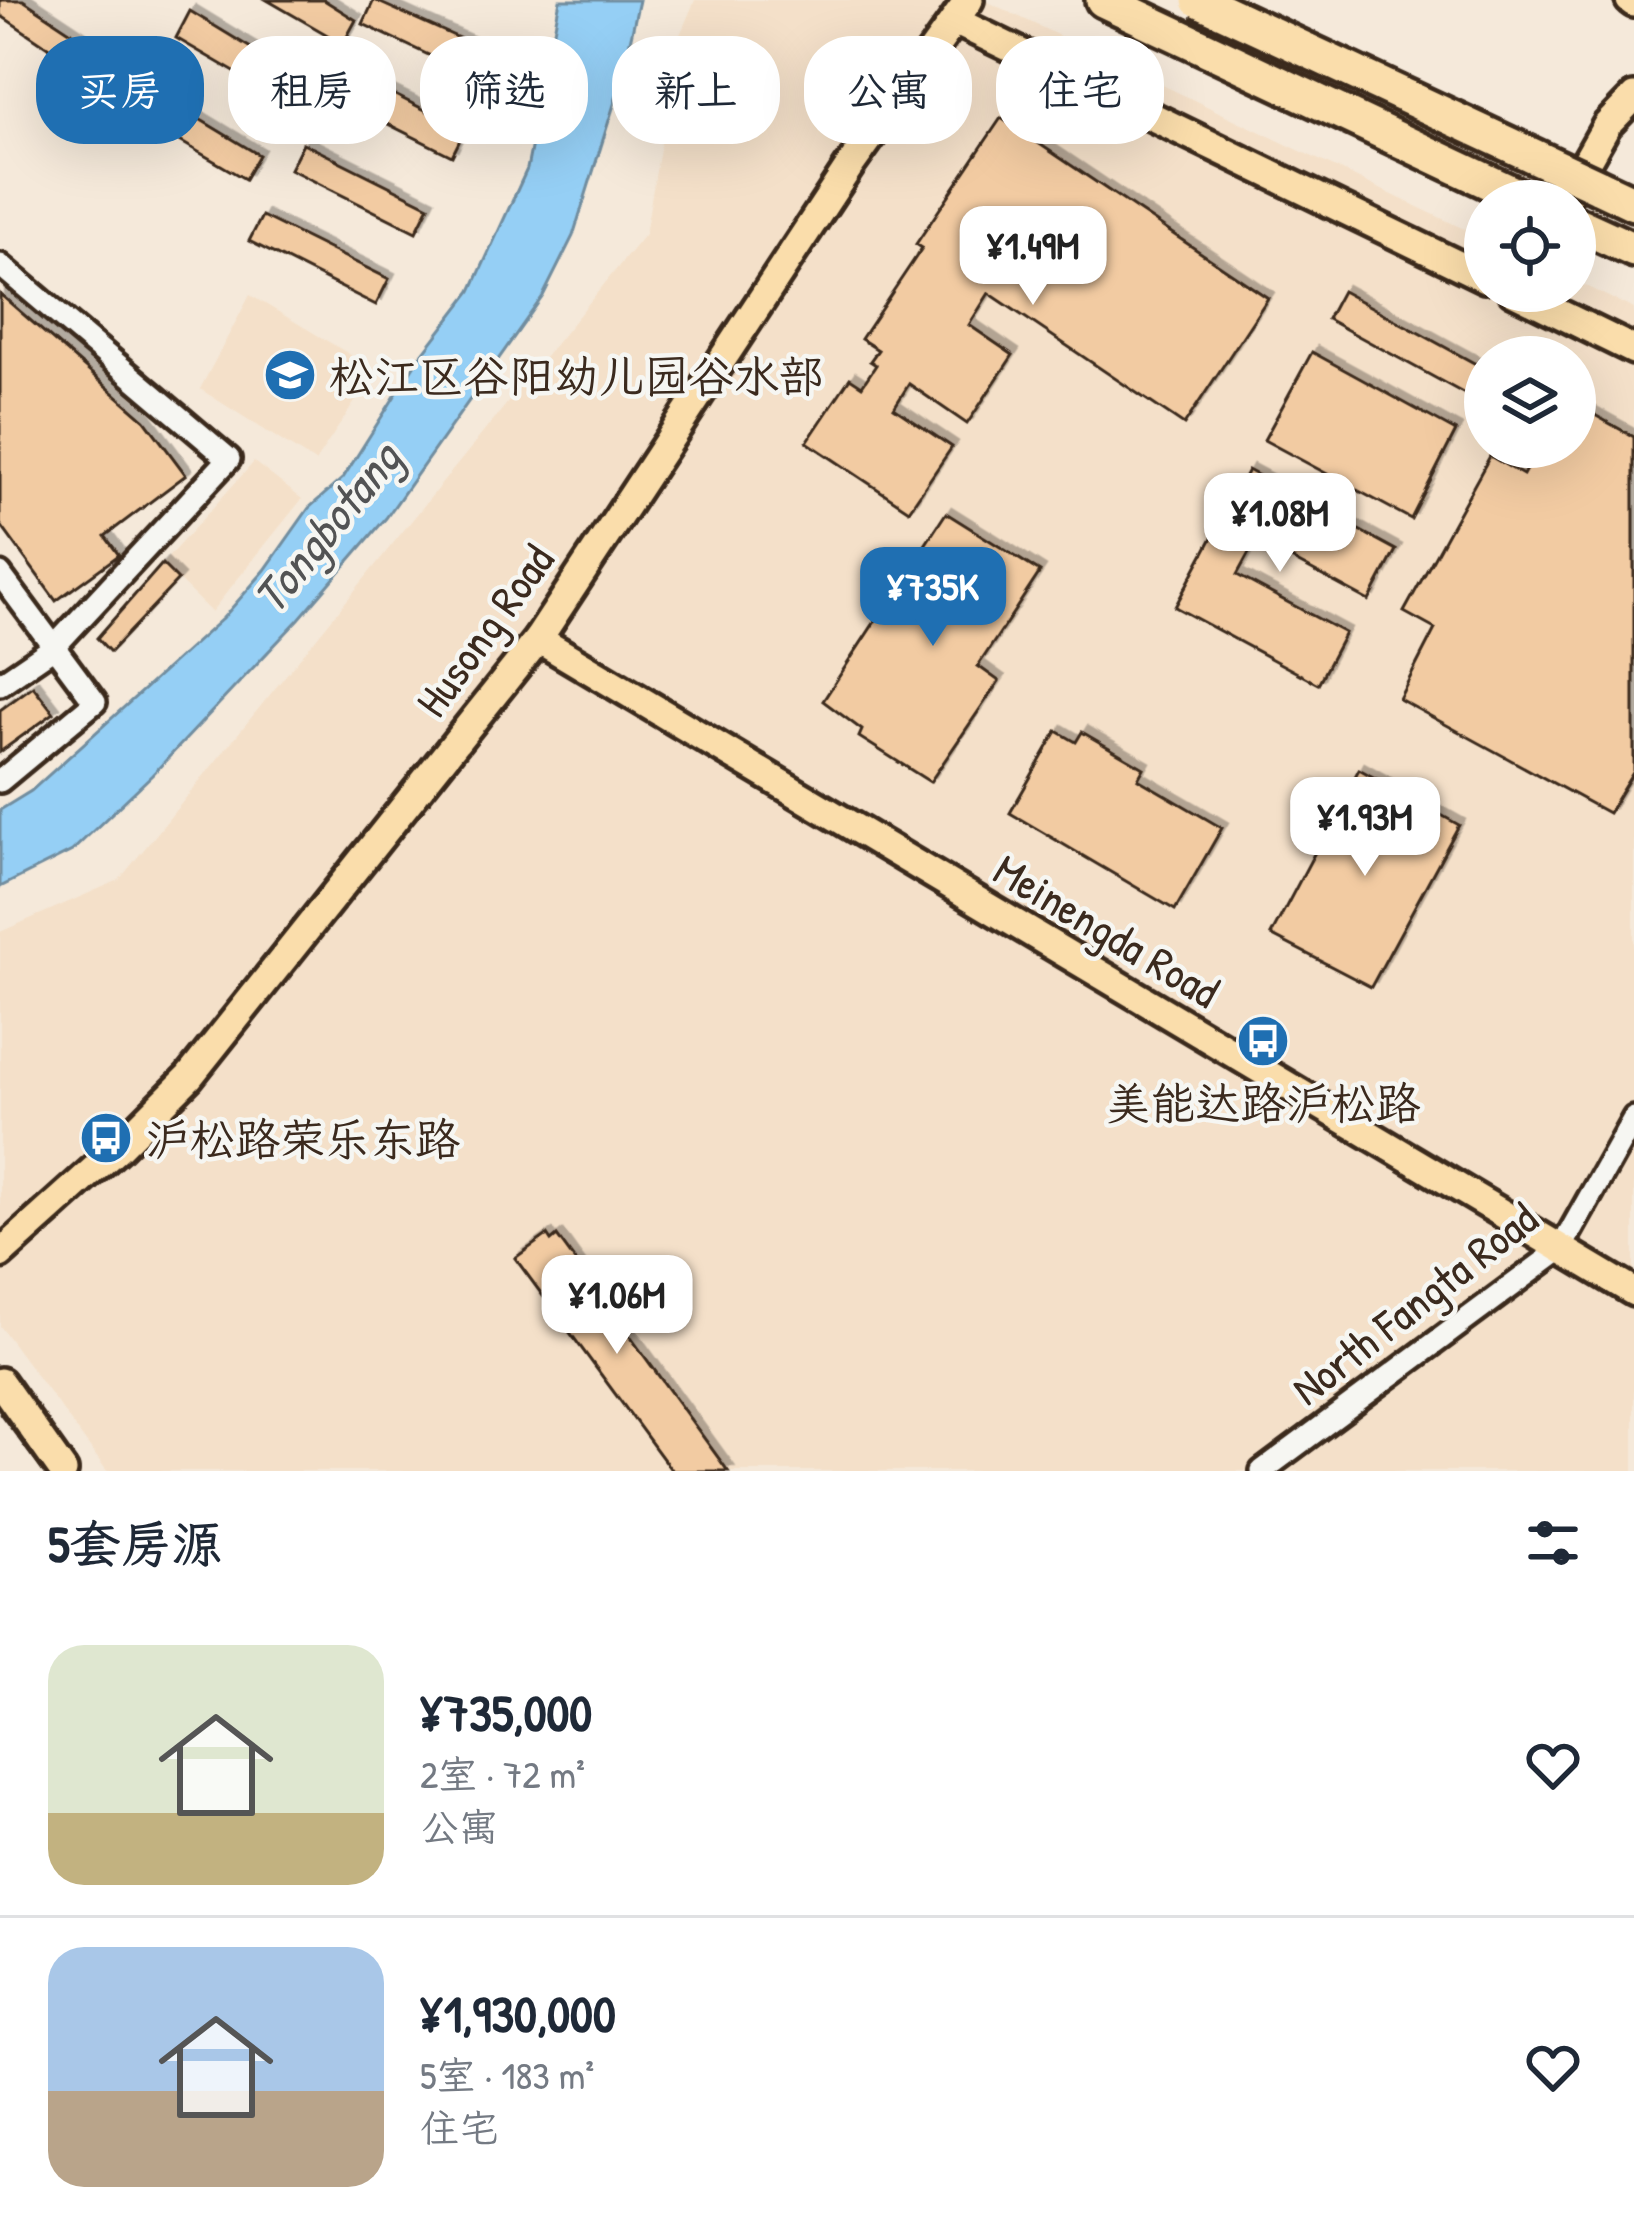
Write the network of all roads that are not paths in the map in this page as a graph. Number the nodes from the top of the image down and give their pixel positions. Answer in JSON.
{"nodes":[{"id":1,"x":1103,"y":0,"type":"edge"},
{"id":2,"x":1199,"y":0,"type":"edge"},
{"id":3,"x":962,"y":11,"type":"edge"},
{"id":4,"x":1634,"y":97,"type":"edge"},
{"id":5,"x":1484,"y":180,"type":"edge"},
{"id":6,"x":1587,"y":180,"type":"edge"},
{"id":7,"x":1634,"y":203,"type":"edge"},
{"id":8,"x":1596,"y":228,"type":"edge"},
{"id":9,"x":1634,"y":250,"type":"edge"},
{"id":10,"x":0,"y":265,"type":"edge"},
{"id":11,"x":1464,"y":267,"type":"edge"},
{"id":12,"x":1557,"y":312,"type":"edge"},
{"id":13,"x":1634,"y":350,"type":"edge"},
{"id":14,"x":0,"y":574,"type":"edge"},
{"id":15,"x":538,"y":638,"type":"junction"},
{"id":16,"x":54,"y":647,"type":"junction"},
{"id":17,"x":0,"y":684,"type":"edge"},
{"id":18,"x":0,"y":781,"type":"edge"},
{"id":19,"x":1634,"y":1118,"type":"edge"},
{"id":20,"x":1559,"y":1250,"type":"junction"},
{"id":21,"x":0,"y":1253,"type":"edge"},
{"id":22,"x":1634,"y":1292,"type":"edge"},
{"id":23,"x":0,"y":1382,"type":"edge"},
{"id":24,"x":63,"y":1471,"type":"edge"},
{"id":25,"x":1262,"y":1471,"type":"edge"}],
"edges":[{"from":1,"to":5,"type":"highway"},
{"from":2,"to":7,"type":"highway","bridge":true},
{"from":3,"to":11,"type":"main road"},
{"from":3,"to":15,"type":"main road","name":"Husong Road"},
{"from":4,"to":6,"type":"main road"},
{"from":8,"to":9,"type":"highway"},
{"from":10,"to":16,"type":"street"},
{"from":12,"to":13,"type":"main road"},
{"from":14,"to":16,"type":"street"},
{"from":15,"to":20,"type":"main road","name":"Meinengda Road"},
{"from":15,"to":21,"type":"main road","name":"Husong Road"},
{"from":16,"to":17,"type":"street"},
{"from":16,"to":18,"type":"street"},
{"from":19,"to":20,"type":"street","name":"North Fangta Road"},
{"from":20,"to":22,"type":"main road","name":"Meinengda Road"},
{"from":20,"to":25,"type":"street","name":"North Fangta Road"},
{"from":23,"to":24,"type":"main road"}]}
